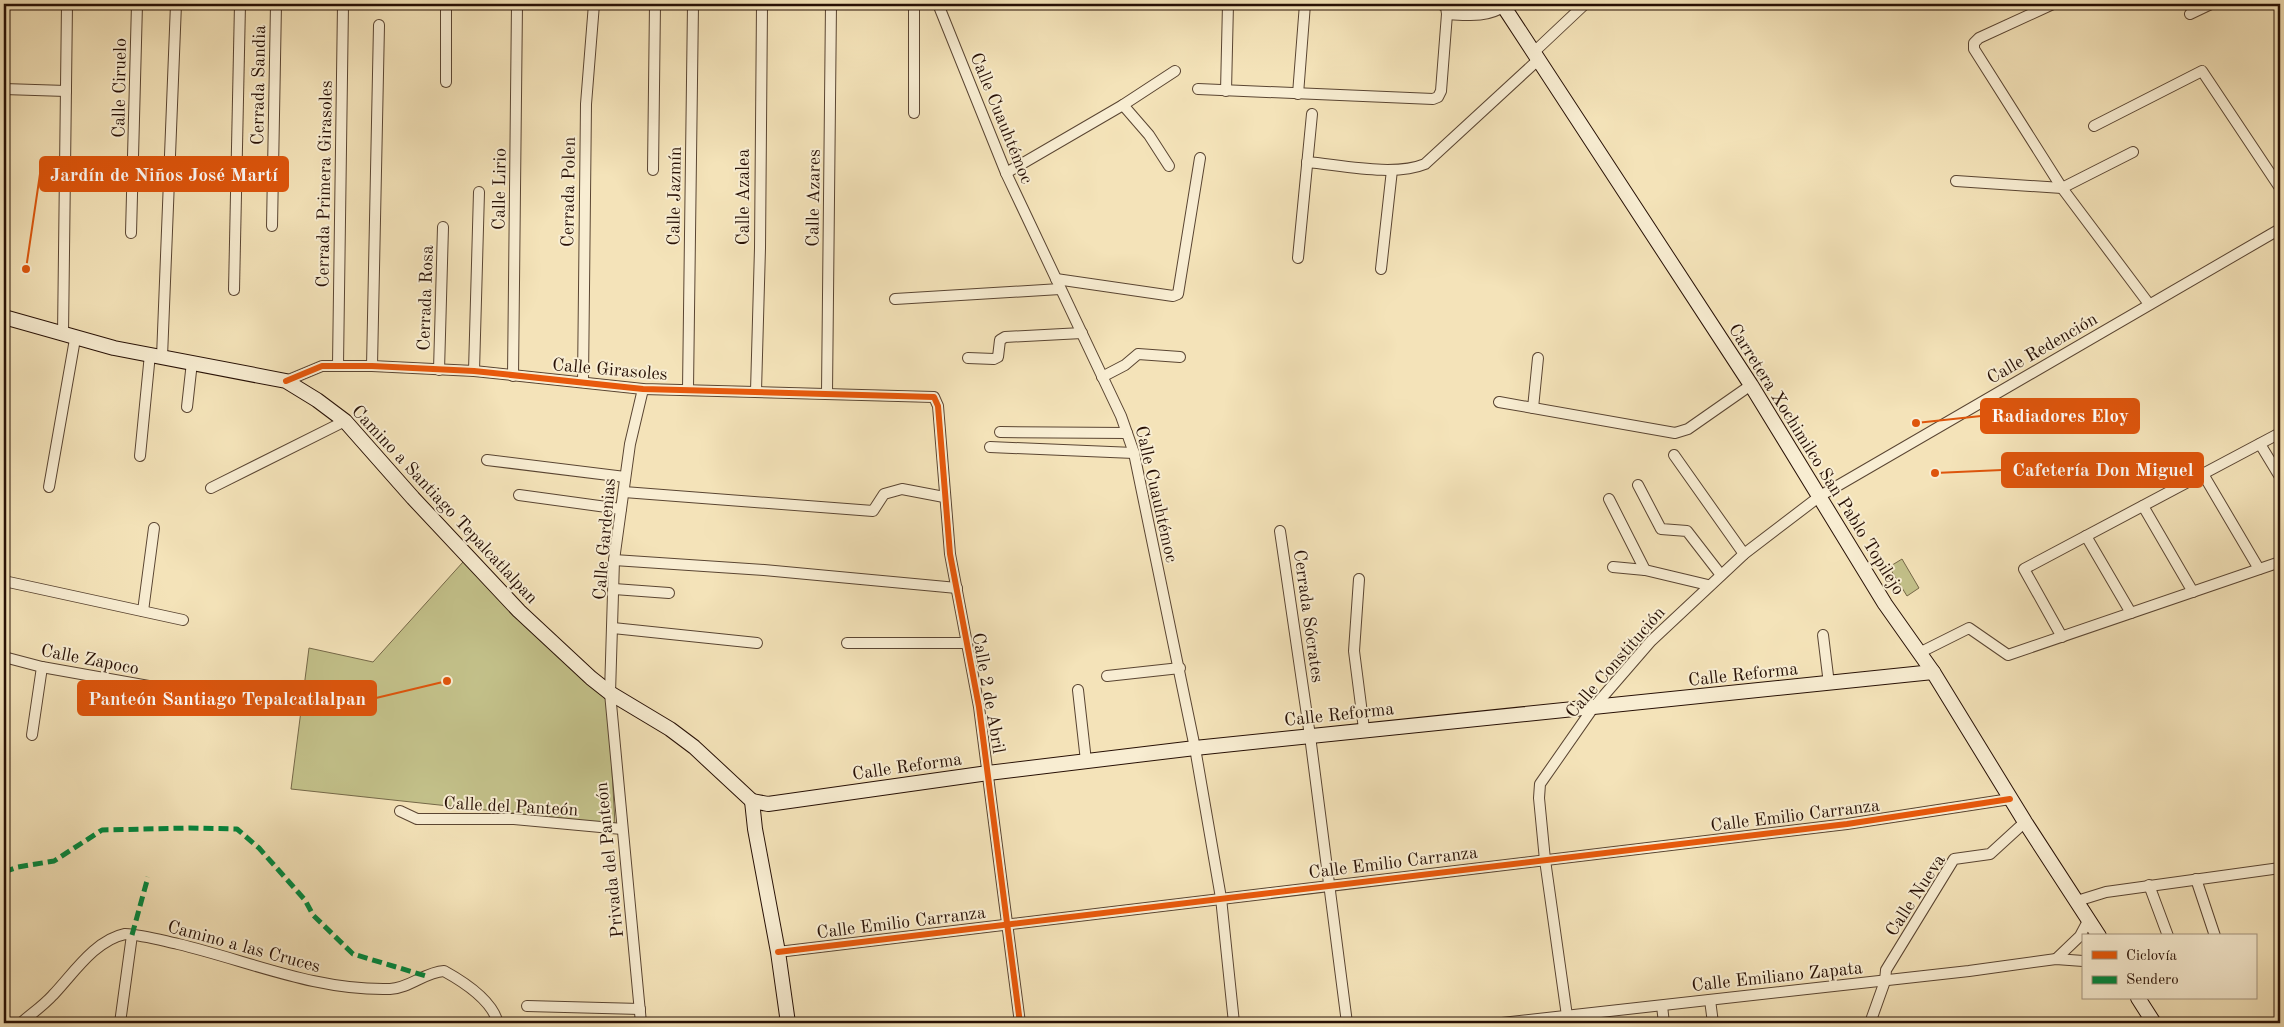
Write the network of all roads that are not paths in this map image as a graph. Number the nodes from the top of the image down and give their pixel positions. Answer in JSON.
{"nodes":[{"id":1,"x":67,"y":4,"type":"edge"},
{"id":2,"x":137,"y":4,"type":"edge"},
{"id":3,"x":176,"y":4,"type":"edge"},
{"id":4,"x":240,"y":4,"type":"edge"},
{"id":5,"x":276,"y":4,"type":"edge"},
{"id":6,"x":343,"y":4,"type":"edge"},
{"id":7,"x":446,"y":4,"type":"edge"},
{"id":8,"x":517,"y":4,"type":"edge"},
{"id":9,"x":594,"y":4,"type":"edge"},
{"id":10,"x":655,"y":4,"type":"edge"},
{"id":11,"x":693,"y":4,"type":"edge"},
{"id":12,"x":762,"y":4,"type":"edge"},
{"id":13,"x":831,"y":4,"type":"edge"},
{"id":14,"x":914,"y":4,"type":"edge"},
{"id":15,"x":938,"y":4,"type":"edge"},
{"id":16,"x":1228,"y":4,"type":"edge"},
{"id":17,"x":1305,"y":4,"type":"edge"},
{"id":18,"x":1441,"y":4,"type":"edge"},
{"id":19,"x":1585,"y":4,"type":"edge"},
{"id":20,"x":2053,"y":4,"type":"edge"},
{"id":21,"x":2211,"y":4,"type":"edge"},
{"id":22,"x":1503,"y":5,"type":"edge"},
{"id":23,"x":1447,"y":14,"type":"junction"},
{"id":24,"x":2190,"y":14,"type":"dead end"},
{"id":25,"x":379,"y":25,"type":"dead end"},
{"id":26,"x":1537,"y":55,"type":"junction"},
{"id":27,"x":1175,"y":72,"type":"dead end"},
{"id":28,"x":446,"y":82,"type":"dead end"},
{"id":29,"x":4,"y":88,"type":"edge"},
{"id":30,"x":1198,"y":89,"type":"dead end"},
{"id":31,"x":66,"y":91,"type":"junction"},
{"id":32,"x":1226,"y":91,"type":"junction"},
{"id":33,"x":1298,"y":94,"type":"junction"},
{"id":34,"x":1123,"y":105,"type":"junction"},
{"id":35,"x":914,"y":113,"type":"dead end"},
{"id":36,"x":1312,"y":114,"type":"dead end"},
{"id":37,"x":2094,"y":126,"type":"dead end"},
{"id":38,"x":2133,"y":152,"type":"dead end"},
{"id":39,"x":1200,"y":158,"type":"dead end"},
{"id":40,"x":1307,"y":162,"type":"junction"},
{"id":41,"x":1169,"y":166,"type":"dead end"},
{"id":42,"x":653,"y":170,"type":"dead end"},
{"id":43,"x":1392,"y":170,"type":"junction"},
{"id":44,"x":1006,"y":173,"type":"junction"},
{"id":45,"x":1956,"y":181,"type":"dead end"},
{"id":46,"x":2062,"y":188,"type":"junction"},
{"id":47,"x":2280,"y":188,"type":"edge"},
{"id":48,"x":479,"y":192,"type":"dead end"},
{"id":49,"x":272,"y":226,"type":"dead end"},
{"id":50,"x":443,"y":227,"type":"dead end"},
{"id":51,"x":2280,"y":229,"type":"edge"},
{"id":52,"x":131,"y":233,"type":"dead end"},
{"id":53,"x":1298,"y":258,"type":"dead end"},
{"id":54,"x":1381,"y":269,"type":"dead end"},
{"id":55,"x":1056,"y":279,"type":"junction"},
{"id":56,"x":1060,"y":289,"type":"junction"},
{"id":57,"x":234,"y":290,"type":"dead end"},
{"id":58,"x":895,"y":299,"type":"dead end"},
{"id":59,"x":2149,"y":304,"type":"junction"},
{"id":60,"x":4,"y":317,"type":"edge"},
{"id":61,"x":1082,"y":333,"type":"junction"},
{"id":62,"x":69,"y":337,"type":"junction"},
{"id":63,"x":156,"y":356,"type":"junction"},
{"id":64,"x":1180,"y":357,"type":"dead end"},
{"id":65,"x":968,"y":358,"type":"dead end"},
{"id":66,"x":1538,"y":358,"type":"dead end"},
{"id":67,"x":192,"y":362,"type":"junction"},
{"id":68,"x":338,"y":365,"type":"junction"},
{"id":69,"x":372,"y":366,"type":"junction"},
{"id":70,"x":439,"y":370,"type":"junction"},
{"id":71,"x":474,"y":371,"type":"junction"},
{"id":72,"x":513,"y":376,"type":"junction"},
{"id":73,"x":1102,"y":377,"type":"junction"},
{"id":74,"x":286,"y":381,"type":"junction"},
{"id":75,"x":583,"y":381,"type":"junction"},
{"id":76,"x":1751,"y":385,"type":"junction"},
{"id":77,"x":643,"y":389,"type":"junction"},
{"id":78,"x":688,"y":389,"type":"junction"},
{"id":79,"x":756,"y":391,"type":"junction"},
{"id":80,"x":827,"y":393,"type":"junction"},
{"id":81,"x":934,"y":397,"type":"joint"},
{"id":82,"x":1500,"y":402,"type":"dead end"},
{"id":83,"x":187,"y":408,"type":"dead end"},
{"id":84,"x":1533,"y":408,"type":"junction"},
{"id":85,"x":345,"y":421,"type":"junction"},
{"id":86,"x":1000,"y":432,"type":"dead end"},
{"id":87,"x":1127,"y":433,"type":"junction"},
{"id":88,"x":2280,"y":433,"type":"edge"},
{"id":89,"x":2260,"y":444,"type":"junction"},
{"id":90,"x":990,"y":447,"type":"dead end"},
{"id":91,"x":1134,"y":452,"type":"junction"},
{"id":92,"x":1674,"y":455,"type":"dead end"},
{"id":93,"x":140,"y":456,"type":"dead end"},
{"id":94,"x":487,"y":460,"type":"dead end"},
{"id":95,"x":2203,"y":474,"type":"junction"},
{"id":96,"x":625,"y":477,"type":"junction"},
{"id":97,"x":2280,"y":477,"type":"edge"},
{"id":98,"x":1638,"y":485,"type":"dead end"},
{"id":99,"x":49,"y":487,"type":"dead end"},
{"id":100,"x":211,"y":488,"type":"dead end"},
{"id":101,"x":624,"y":492,"type":"junction"},
{"id":102,"x":518,"y":495,"type":"dead end"},
{"id":103,"x":1820,"y":496,"type":"junction"},
{"id":104,"x":944,"y":497,"type":"junction"},
{"id":105,"x":1609,"y":499,"type":"dead end"},
{"id":106,"x":2143,"y":506,"type":"junction"},
{"id":107,"x":621,"y":508,"type":"junction"},
{"id":108,"x":154,"y":528,"type":"dead end"},
{"id":109,"x":1280,"y":531,"type":"dead end"},
{"id":110,"x":2086,"y":536,"type":"junction"},
{"id":111,"x":1744,"y":554,"type":"junction"},
{"id":112,"x":614,"y":560,"type":"junction"},
{"id":113,"x":2280,"y":562,"type":"edge"},
{"id":114,"x":1613,"y":567,"type":"dead end"},
{"id":115,"x":2259,"y":569,"type":"junction"},
{"id":116,"x":1645,"y":570,"type":"junction"},
{"id":117,"x":1721,"y":575,"type":"junction"},
{"id":118,"x":1359,"y":579,"type":"dead end"},
{"id":119,"x":4,"y":581,"type":"edge"},
{"id":120,"x":1708,"y":586,"type":"junction"},
{"id":121,"x":956,"y":588,"type":"junction"},
{"id":122,"x":614,"y":589,"type":"junction"},
{"id":123,"x":2193,"y":592,"type":"junction"},
{"id":124,"x":669,"y":593,"type":"dead end"},
{"id":125,"x":143,"y":611,"type":"junction"},
{"id":126,"x":2131,"y":613,"type":"junction"},
{"id":127,"x":184,"y":620,"type":"dead end"},
{"id":128,"x":613,"y":628,"type":"junction"},
{"id":129,"x":1823,"y":635,"type":"dead end"},
{"id":130,"x":2062,"y":637,"type":"junction"},
{"id":131,"x":757,"y":642,"type":"dead end"},
{"id":132,"x":846,"y":643,"type":"dead end"},
{"id":133,"x":965,"y":644,"type":"junction"},
{"id":134,"x":1920,"y":653,"type":"junction"},
{"id":135,"x":4,"y":657,"type":"edge"},
{"id":136,"x":42,"y":667,"type":"junction"},
{"id":137,"x":1180,"y":668,"type":"junction"},
{"id":138,"x":1933,"y":672,"type":"junction"},
{"id":139,"x":1107,"y":676,"type":"dead end"},
{"id":140,"x":1829,"y":684,"type":"junction"},
{"id":141,"x":171,"y":690,"type":"dead end"},
{"id":142,"x":1078,"y":690,"type":"dead end"},
{"id":143,"x":610,"y":693,"type":"junction"},
{"id":144,"x":1593,"y":708,"type":"junction"},
{"id":145,"x":1364,"y":729,"type":"junction"},
{"id":146,"x":32,"y":735,"type":"dead end"},
{"id":147,"x":1310,"y":736,"type":"junction"},
{"id":148,"x":1195,"y":748,"type":"junction"},
{"id":149,"x":1086,"y":761,"type":"junction"},
{"id":150,"x":988,"y":773,"type":"junction"},
{"id":151,"x":2010,"y":798,"type":"junction"},
{"id":152,"x":752,"y":801,"type":"junction"},
{"id":153,"x":400,"y":811,"type":"dead end"},
{"id":154,"x":2024,"y":822,"type":"junction"},
{"id":155,"x":622,"y":829,"type":"junction"},
{"id":156,"x":1545,"y":860,"type":"junction"},
{"id":157,"x":2280,"y":868,"type":"edge"},
{"id":158,"x":2196,"y":879,"type":"junction"},
{"id":159,"x":1330,"y":885,"type":"junction"},
{"id":160,"x":2149,"y":885,"type":"junction"},
{"id":161,"x":1221,"y":898,"type":"junction"},
{"id":162,"x":2077,"y":901,"type":"junction"},
{"id":163,"x":2088,"y":918,"type":"junction"},
{"id":164,"x":1006,"y":925,"type":"junction"},
{"id":165,"x":132,"y":934,"type":"junction"},
{"id":166,"x":2098,"y":934,"type":"edge"},
{"id":167,"x":2167,"y":934,"type":"edge"},
{"id":168,"x":2214,"y":934,"type":"edge"},
{"id":169,"x":778,"y":952,"type":"junction"},
{"id":170,"x":2056,"y":959,"type":"junction"},
{"id":171,"x":2082,"y":961,"type":"edge"},
{"id":172,"x":1885,"y":981,"type":"junction"},
{"id":173,"x":1710,"y":1000,"type":"junction"},
{"id":174,"x":2140,"y":1000,"type":"edge"},
{"id":175,"x":527,"y":1006,"type":"dead end"},
{"id":176,"x":1662,"y":1006,"type":"junction"},
{"id":177,"x":640,"y":1009,"type":"junction"},
{"id":178,"x":1567,"y":1020,"type":"edge"},
{"id":179,"x":20,"y":1023,"type":"edge"},
{"id":180,"x":120,"y":1023,"type":"edge"},
{"id":181,"x":498,"y":1023,"type":"edge"},
{"id":182,"x":642,"y":1023,"type":"edge"},
{"id":183,"x":788,"y":1023,"type":"edge"},
{"id":184,"x":1020,"y":1023,"type":"edge"},
{"id":185,"x":1234,"y":1023,"type":"edge"},
{"id":186,"x":1347,"y":1023,"type":"edge"},
{"id":187,"x":1502,"y":1023,"type":"edge"},
{"id":188,"x":1664,"y":1023,"type":"edge"},
{"id":189,"x":1713,"y":1023,"type":"edge"},
{"id":190,"x":1870,"y":1023,"type":"edge"},
{"id":191,"x":2154,"y":1023,"type":"edge"}],
"edges":[{"from":1,"to":31,"type":"street"},
{"from":2,"to":52,"type":"street","name":"Calle Ciruelo"},
{"from":3,"to":63,"type":"street"},
{"from":4,"to":57,"type":"street"},
{"from":5,"to":49,"type":"street","name":"Cerrada Sandia"},
{"from":6,"to":68,"type":"street","name":"Cerrada Primera Girasoles"},
{"from":7,"to":28,"type":"street"},
{"from":8,"to":72,"type":"street","name":"Calle Lirio"},
{"from":9,"to":75,"type":"street","name":"Cerrada Polen"},
{"from":10,"to":42,"type":"street"},
{"from":11,"to":78,"type":"street","name":"Calle Jazmín"},
{"from":12,"to":79,"type":"street","name":"Calle Azalea"},
{"from":13,"to":80,"type":"street","name":"Calle Azares"},
{"from":14,"to":35,"type":"street"},
{"from":15,"to":44,"type":"street","name":"Calle Cuauhtémoc"},
{"from":16,"to":32,"type":"street"},
{"from":17,"to":33,"type":"street"},
{"from":18,"to":23,"type":"street"},
{"from":19,"to":26,"type":"street"},
{"from":20,"to":46,"type":"street"},
{"from":21,"to":24,"type":"street"},
{"from":22,"to":23,"type":"street"},
{"from":22,"to":26,"type":"street","name":"Carretera Xochimilco San Pablo Topilejo"},
{"from":23,"to":33,"type":"street"},
{"from":25,"to":69,"type":"street"},
{"from":26,"to":43,"type":"street"},
{"from":26,"to":76,"type":"street","name":"Carretera Xochimilco San Pablo Topilejo"},
{"from":27,"to":34,"type":"street"},
{"from":29,"to":31,"type":"street"},
{"from":30,"to":32,"type":"street"},
{"from":31,"to":62,"type":"street"},
{"from":32,"to":33,"type":"street"},
{"from":34,"to":41,"type":"street"},
{"from":34,"to":44,"type":"street"},
{"from":36,"to":40,"type":"street"},
{"from":37,"to":47,"type":"street"},
{"from":38,"to":46,"type":"street"},
{"from":39,"to":55,"type":"street"},
{"from":40,"to":43,"type":"street"},
{"from":40,"to":53,"type":"street"},
{"from":43,"to":54,"type":"street"},
{"from":44,"to":55,"type":"street","name":"Calle Cuauhtémoc"},
{"from":45,"to":46,"type":"street"},
{"from":46,"to":59,"type":"street"},
{"from":48,"to":71,"type":"street"},
{"from":50,"to":70,"type":"street","name":"Cerrada Rosa"},
{"from":51,"to":59,"type":"street","name":"Calle Redención"},
{"from":55,"to":56,"type":"street","name":"Calle Cuauhtémoc"},
{"from":56,"to":58,"type":"street"},
{"from":56,"to":61,"type":"street","name":"Calle Cuauhtémoc"},
{"from":59,"to":103,"type":"street","name":"Calle Redención"},
{"from":60,"to":62,"type":"street","name":"Camino a Santiago Tepalcatlalpan"},
{"from":61,"to":65,"type":"street"},
{"from":61,"to":73,"type":"street","name":"Calle Cuauhtémoc"},
{"from":62,"to":63,"type":"street","name":"Camino a Santiago Tepalcatlalpan"},
{"from":62,"to":99,"type":"street"},
{"from":63,"to":67,"type":"street","name":"Camino a Santiago Tepalcatlalpan"},
{"from":63,"to":93,"type":"street"},
{"from":64,"to":73,"type":"street"},
{"from":66,"to":84,"type":"street"},
{"from":67,"to":74,"type":"street","name":"Camino a Santiago Tepalcatlalpan"},
{"from":67,"to":83,"type":"street"},
{"from":68,"to":69,"type":"street","name":"Calle Girasoles"},
{"from":68,"to":74,"type":"street","name":"Calle Girasoles"},
{"from":69,"to":70,"type":"street","name":"Calle Girasoles"},
{"from":70,"to":71,"type":"street","name":"Calle Girasoles"},
{"from":71,"to":72,"type":"street","name":"Calle Girasoles"},
{"from":72,"to":75,"type":"street","name":"Calle Girasoles"},
{"from":73,"to":87,"type":"street","name":"Calle Cuauhtémoc"},
{"from":74,"to":85,"type":"street","name":"Camino a Santiago Tepalcatlalpan"},
{"from":75,"to":77,"type":"street","name":"Calle Girasoles"},
{"from":76,"to":84,"type":"street"},
{"from":76,"to":103,"type":"street","name":"Carretera Xochimilco San Pablo Topilejo"},
{"from":77,"to":78,"type":"street","name":"Calle Girasoles"},
{"from":77,"to":96,"type":"street","name":"Calle Gardenias"},
{"from":78,"to":79,"type":"street","name":"Calle Girasoles"},
{"from":79,"to":80,"type":"street","name":"Calle Girasoles"},
{"from":80,"to":81,"type":"street","name":"Calle Girasoles"},
{"from":81,"to":104,"type":"street","name":"Calle 2 de Abril"},
{"from":82,"to":84,"type":"street"},
{"from":85,"to":100,"type":"street"},
{"from":85,"to":143,"type":"street","name":"Camino a Santiago Tepalcatlalpan"},
{"from":86,"to":87,"type":"street"},
{"from":87,"to":91,"type":"street","name":"Calle Cuauhtémoc"},
{"from":88,"to":89,"type":"street"},
{"from":89,"to":95,"type":"street"},
{"from":89,"to":97,"type":"street"},
{"from":90,"to":91,"type":"street"},
{"from":91,"to":137,"type":"street","name":"Calle Cuauhtémoc"},
{"from":92,"to":111,"type":"street"},
{"from":94,"to":96,"type":"street"},
{"from":95,"to":106,"type":"street"},
{"from":95,"to":115,"type":"street"},
{"from":96,"to":101,"type":"street","name":"Calle Gardenias"},
{"from":98,"to":117,"type":"street"},
{"from":101,"to":104,"type":"street"},
{"from":101,"to":107,"type":"street","name":"Calle Gardenias"},
{"from":102,"to":107,"type":"street"},
{"from":103,"to":111,"type":"street","name":"Calle Constitución"},
{"from":103,"to":134,"type":"street","name":"Carretera Xochimilco San Pablo Topilejo"},
{"from":104,"to":121,"type":"street","name":"Calle 2 de Abril"},
{"from":105,"to":116,"type":"street"},
{"from":106,"to":110,"type":"street"},
{"from":106,"to":123,"type":"street"},
{"from":107,"to":112,"type":"street","name":"Calle Gardenias"},
{"from":108,"to":125,"type":"street"},
{"from":109,"to":147,"type":"street","name":"Cerrada Sócrates"},
{"from":110,"to":126,"type":"street"},
{"from":110,"to":130,"type":"street"},
{"from":111,"to":117,"type":"street","name":"Calle Constitución"},
{"from":112,"to":121,"type":"street"},
{"from":112,"to":122,"type":"street","name":"Calle Gardenias"},
{"from":113,"to":115,"type":"street"},
{"from":114,"to":116,"type":"street"},
{"from":115,"to":123,"type":"street"},
{"from":116,"to":120,"type":"street"},
{"from":117,"to":120,"type":"street","name":"Calle Constitución"},
{"from":118,"to":145,"type":"street"},
{"from":119,"to":125,"type":"street"},
{"from":120,"to":144,"type":"street","name":"Calle Constitución"},
{"from":121,"to":133,"type":"street","name":"Calle 2 de Abril"},
{"from":122,"to":124,"type":"street"},
{"from":122,"to":128,"type":"street","name":"Calle Gardenias"},
{"from":123,"to":126,"type":"street"},
{"from":125,"to":127,"type":"street"},
{"from":126,"to":130,"type":"street"},
{"from":128,"to":131,"type":"street"},
{"from":128,"to":143,"type":"street","name":"Calle Gardenias"},
{"from":129,"to":140,"type":"street"},
{"from":130,"to":134,"type":"street"},
{"from":132,"to":133,"type":"street"},
{"from":133,"to":150,"type":"street","name":"Calle 2 de Abril"},
{"from":134,"to":138,"type":"street","name":"Carretera Xochimilco San Pablo Topilejo"},
{"from":135,"to":136,"type":"street","name":"Calle Zapoco"},
{"from":136,"to":141,"type":"street","name":"Calle Zapoco"},
{"from":136,"to":146,"type":"street"},
{"from":137,"to":139,"type":"street"},
{"from":137,"to":148,"type":"street","name":"Calle Cuauhtémoc"},
{"from":138,"to":140,"type":"street","name":"Calle Reforma"},
{"from":138,"to":151,"type":"street","name":"Carretera Xochimilco San Pablo Topilejo"},
{"from":140,"to":144,"type":"street","name":"Calle Reforma"},
{"from":142,"to":149,"type":"street"},
{"from":143,"to":152,"type":"street","name":"Camino a Santiago Tepalcatlalpan"},
{"from":143,"to":155,"type":"street","name":"Privada del Panteón"},
{"from":144,"to":145,"type":"street","name":"Calle Reforma"},
{"from":144,"to":156,"type":"street","name":"Calle Constitución"},
{"from":145,"to":147,"type":"street","name":"Calle Reforma"},
{"from":147,"to":148,"type":"street","name":"Calle Reforma"},
{"from":147,"to":159,"type":"street","name":"Cerrada Sócrates"},
{"from":148,"to":149,"type":"street","name":"Calle Reforma"},
{"from":148,"to":161,"type":"street","name":"Calle Cuauhtémoc"},
{"from":149,"to":150,"type":"street","name":"Calle Reforma"},
{"from":150,"to":152,"type":"street","name":"Calle Reforma"},
{"from":150,"to":164,"type":"street","name":"Calle 2 de Abril"},
{"from":151,"to":154,"type":"street","name":"Carretera Xochimilco San Pablo Topilejo"},
{"from":151,"to":156,"type":"street","name":"Calle Emilio Carranza"},
{"from":152,"to":169,"type":"street"},
{"from":153,"to":155,"type":"street","name":"Calle del Panteón"},
{"from":154,"to":162,"type":"street","name":"Carretera Xochimilco San Pablo Topilejo"},
{"from":154,"to":172,"type":"street","name":"Calle Nueva"},
{"from":155,"to":177,"type":"street","name":"Privada del Panteón"},
{"from":156,"to":159,"type":"street","name":"Calle Emilio Carranza"},
{"from":156,"to":178,"type":"street","name":"Calle Constitución"},
{"from":157,"to":158,"type":"street"},
{"from":158,"to":160,"type":"street"},
{"from":158,"to":168,"type":"street"},
{"from":159,"to":161,"type":"street","name":"Calle Emilio Carranza"},
{"from":159,"to":186,"type":"street","name":"Cerrada Sócrates"},
{"from":160,"to":162,"type":"street"},
{"from":160,"to":167,"type":"street"},
{"from":161,"to":164,"type":"street","name":"Calle Emilio Carranza"},
{"from":161,"to":185,"type":"street","name":"Calle Cuauhtémoc"},
{"from":162,"to":163,"type":"street","name":"Carretera Xochimilco San Pablo Topilejo"},
{"from":163,"to":166,"type":"street","name":"Carretera Xochimilco San Pablo Topilejo"},
{"from":163,"to":170,"type":"street"},
{"from":164,"to":169,"type":"street","name":"Calle Emilio Carranza"},
{"from":164,"to":184,"type":"street","name":"Calle 2 de Abril"},
{"from":165,"to":179,"type":"street","name":"Camino a las Cruces"},
{"from":165,"to":180,"type":"street"},
{"from":165,"to":181,"type":"street","name":"Camino a las Cruces"},
{"from":169,"to":183,"type":"street"},
{"from":170,"to":171,"type":"street","name":"Calle Emiliano Zapata"},
{"from":170,"to":172,"type":"street","name":"Calle Emiliano Zapata"},
{"from":172,"to":173,"type":"street","name":"Calle Emiliano Zapata"},
{"from":172,"to":190,"type":"street","name":"Calle Nueva"},
{"from":173,"to":176,"type":"street","name":"Calle Emiliano Zapata"},
{"from":173,"to":189,"type":"street"},
{"from":174,"to":191,"type":"street"},
{"from":175,"to":177,"type":"street"},
{"from":176,"to":178,"type":"street","name":"Calle Emiliano Zapata"},
{"from":176,"to":188,"type":"street"},
{"from":177,"to":182,"type":"street","name":"Privada del Panteón"},
{"from":178,"to":187,"type":"street","name":"Calle Emiliano Zapata"}]}
